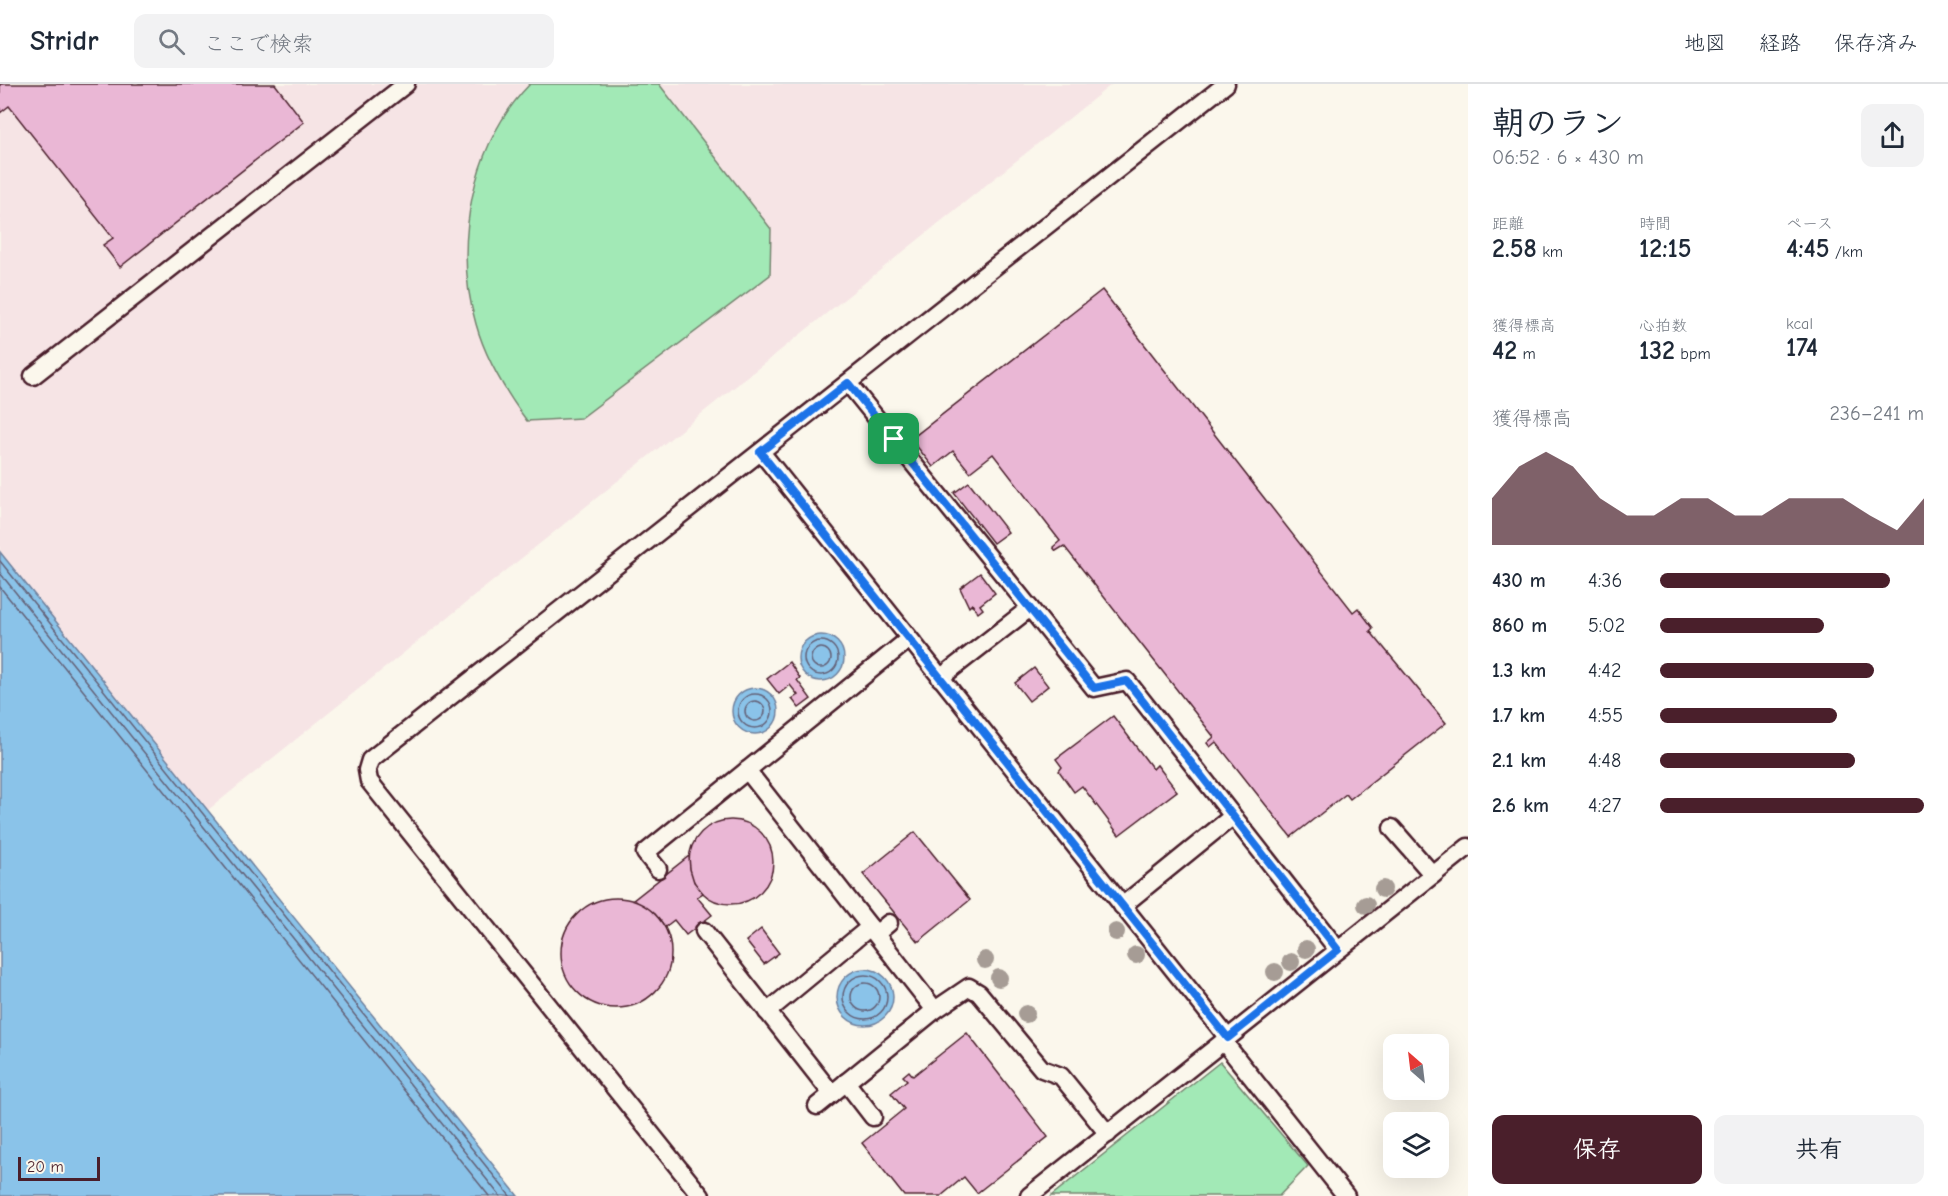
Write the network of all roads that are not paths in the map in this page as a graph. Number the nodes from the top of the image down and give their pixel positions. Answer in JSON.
{"nodes":[{"id":1,"x":406,"y":84,"type":"edge"},
{"id":2,"x":1226,"y":84,"type":"edge"},
{"id":3,"x":33,"y":376,"type":"dead end"},
{"id":4,"x":848,"y":383,"type":"junction"},
{"id":5,"x":760,"y":452,"type":"junction"},
{"id":6,"x":1030,"y":608,"type":"junction"},
{"id":7,"x":909,"y":639,"type":"junction"},
{"id":8,"x":940,"y":678,"type":"junction"},
{"id":9,"x":747,"y":770,"type":"junction"},
{"id":10,"x":1233,"y":816,"type":"junction"},
{"id":11,"x":1392,"y":828,"type":"dead end"},
{"id":12,"x":1468,"y":847,"type":"edge"},
{"id":13,"x":658,"y":869,"type":"dead end"},
{"id":14,"x":1433,"y":875,"type":"junction"},
{"id":15,"x":1122,"y":906,"type":"junction"},
{"id":16,"x":889,"y":923,"type":"dead end"},
{"id":17,"x":873,"y":930,"type":"junction"},
{"id":18,"x":704,"y":931,"type":"dead end"},
{"id":19,"x":1338,"y":950,"type":"junction"},
{"id":20,"x":935,"y":1011,"type":"junction"},
{"id":21,"x":767,"y":1012,"type":"junction"},
{"id":22,"x":1225,"y":1040,"type":"junction"},
{"id":23,"x":846,"y":1082,"type":"junction"},
{"id":24,"x":832,"y":1094,"type":"junction"},
{"id":25,"x":817,"y":1106,"type":"dead end"},
{"id":26,"x":873,"y":1117,"type":"dead end"},
{"id":27,"x":1108,"y":1134,"type":"junction"},
{"id":28,"x":701,"y":1196,"type":"edge"},
{"id":29,"x":1029,"y":1196,"type":"edge"},
{"id":30,"x":1346,"y":1196,"type":"edge"}],
"edges":[{"from":1,"to":3,"type":"lane"},
{"from":2,"to":4,"type":"lane"},
{"from":4,"to":5,"type":"lane"},
{"from":4,"to":6,"type":"lane"},
{"from":5,"to":7,"type":"lane"},
{"from":5,"to":28,"type":"lane"},
{"from":6,"to":8,"type":"lane"},
{"from":6,"to":10,"type":"lane"},
{"from":7,"to":8,"type":"lane"},
{"from":7,"to":9,"type":"lane"},
{"from":8,"to":15,"type":"lane"},
{"from":9,"to":13,"type":"lane"},
{"from":9,"to":17,"type":"lane"},
{"from":10,"to":15,"type":"lane"},
{"from":10,"to":19,"type":"lane"},
{"from":11,"to":14,"type":"lane"},
{"from":12,"to":14,"type":"lane"},
{"from":14,"to":19,"type":"lane"},
{"from":15,"to":22,"type":"lane"},
{"from":16,"to":17,"type":"lane"},
{"from":17,"to":20,"type":"lane"},
{"from":17,"to":21,"type":"lane"},
{"from":18,"to":21,"type":"lane"},
{"from":19,"to":22,"type":"lane"},
{"from":20,"to":23,"type":"lane"},
{"from":20,"to":27,"type":"lane"},
{"from":21,"to":24,"type":"lane"},
{"from":22,"to":27,"type":"lane"},
{"from":22,"to":30,"type":"lane"},
{"from":23,"to":24,"type":"lane"},
{"from":23,"to":26,"type":"lane"},
{"from":24,"to":25,"type":"lane"},
{"from":27,"to":29,"type":"lane"}]}
